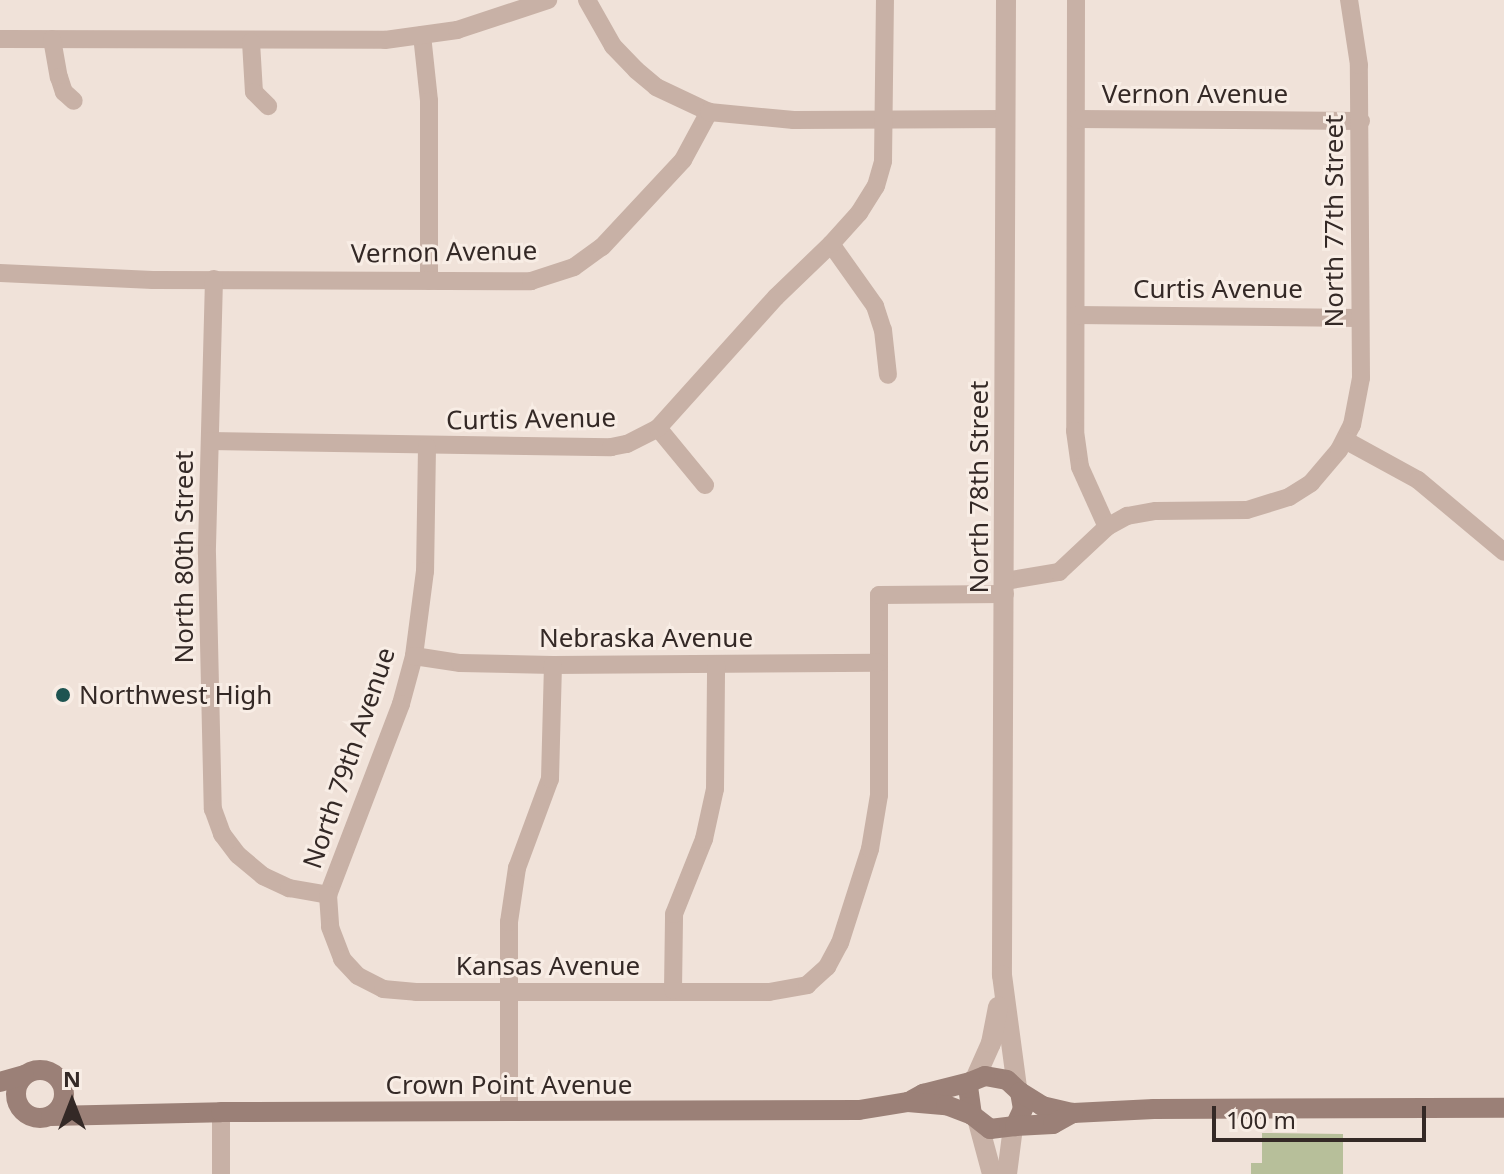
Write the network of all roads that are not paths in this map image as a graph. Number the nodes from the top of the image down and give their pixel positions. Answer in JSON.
{"nodes":[{"id":1,"x":548,"y":0,"type":"edge"},
{"id":2,"x":587,"y":0,"type":"edge"},
{"id":3,"x":885,"y":0,"type":"edge"},
{"id":4,"x":1006,"y":0,"type":"edge"},
{"id":5,"x":1076,"y":0,"type":"edge"},
{"id":6,"x":1349,"y":0,"type":"edge"},
{"id":7,"x":422,"y":35,"type":"junction"},
{"id":8,"x":0,"y":39,"type":"edge"},
{"id":9,"x":52,"y":39,"type":"junction"},
{"id":10,"x":251,"y":42,"type":"junction"},
{"id":11,"x":74,"y":101,"type":"dead end"},
{"id":12,"x":268,"y":106,"type":"dead end"},
{"id":13,"x":709,"y":112,"type":"junction"},
{"id":14,"x":885,"y":119,"type":"junction"},
{"id":15,"x":1005,"y":119,"type":"junction"},
{"id":16,"x":1076,"y":119,"type":"junction"},
{"id":17,"x":1361,"y":121,"type":"junction"},
{"id":18,"x":831,"y":244,"type":"junction"},
{"id":19,"x":0,"y":273,"type":"edge"},
{"id":20,"x":214,"y":279,"type":"junction"},
{"id":21,"x":429,"y":281,"type":"junction"},
{"id":22,"x":1076,"y":315,"type":"junction"},
{"id":23,"x":1360,"y":318,"type":"junction"},
{"id":24,"x":888,"y":375,"type":"dead end"},
{"id":25,"x":658,"y":428,"type":"junction"},
{"id":26,"x":1345,"y":440,"type":"junction"},
{"id":27,"x":210,"y":441,"type":"junction"},
{"id":28,"x":427,"y":447,"type":"junction"},
{"id":29,"x":705,"y":485,"type":"dead end"},
{"id":30,"x":1107,"y":527,"type":"junction"},
{"id":31,"x":1504,"y":552,"type":"edge"},
{"id":32,"x":1005,"y":588,"type":"junction"},
{"id":33,"x":414,"y":656,"type":"junction"},
{"id":34,"x":879,"y":663,"type":"junction"},
{"id":35,"x":553,"y":665,"type":"junction"},
{"id":36,"x":716,"y":665,"type":"junction"},
{"id":37,"x":328,"y":895,"type":"junction"},
{"id":38,"x":1002,"y":975,"type":"junction"},
{"id":39,"x":673,"y":990,"type":"junction"},
{"id":40,"x":509,"y":992,"type":"junction"},
{"id":41,"x":24,"y":1075,"type":"junction"},
{"id":42,"x":972,"y":1081,"type":"junction"},
{"id":43,"x":0,"y":1082,"type":"edge"},
{"id":44,"x":1018,"y":1089,"type":"junction"},
{"id":45,"x":63,"y":1090,"type":"junction"},
{"id":46,"x":908,"y":1102,"type":"junction"},
{"id":47,"x":0,"y":1103,"type":"edge"},
{"id":48,"x":1504,"y":1108,"type":"edge"},
{"id":49,"x":22,"y":1110,"type":"junction"},
{"id":50,"x":509,"y":1111,"type":"junction"},
{"id":51,"x":221,"y":1112,"type":"junction"},
{"id":52,"x":110,"y":1113,"type":"junction"},
{"id":53,"x":1073,"y":1113,"type":"junction"},
{"id":54,"x":51,"y":1116,"type":"junction"},
{"id":55,"x":975,"y":1119,"type":"junction"},
{"id":56,"x":1014,"y":1126,"type":"junction"},
{"id":57,"x":221,"y":1174,"type":"edge"},
{"id":58,"x":992,"y":1174,"type":"edge"},
{"id":59,"x":1007,"y":1174,"type":"edge"}],
"edges":[{"from":1,"to":7,"type":"street"},
{"from":2,"to":13,"type":"street"},
{"from":3,"to":14,"type":"street"},
{"from":4,"to":15,"type":"street","name":"North 78th Street"},
{"from":5,"to":16,"type":"street"},
{"from":6,"to":17,"type":"street","name":"North 77th Street"},
{"from":7,"to":10,"type":"street"},
{"from":7,"to":21,"type":"street"},
{"from":8,"to":9,"type":"street"},
{"from":9,"to":10,"type":"street"},
{"from":9,"to":11,"type":"street"},
{"from":10,"to":12,"type":"street"},
{"from":13,"to":14,"type":"street"},
{"from":13,"to":21,"type":"street","name":"Vernon Avenue"},
{"from":14,"to":15,"type":"street"},
{"from":14,"to":18,"type":"street","name":"Curtis Avenue"},
{"from":15,"to":32,"type":"street","name":"North 78th Street"},
{"from":16,"to":17,"type":"street","name":"Vernon Avenue"},
{"from":16,"to":22,"type":"street"},
{"from":17,"to":23,"type":"street","name":"North 77th Street"},
{"from":18,"to":24,"type":"street"},
{"from":18,"to":25,"type":"street","name":"Curtis Avenue"},
{"from":19,"to":20,"type":"street","name":"Vernon Avenue"},
{"from":20,"to":21,"type":"street","name":"Vernon Avenue"},
{"from":20,"to":27,"type":"street","name":"North 80th Street"},
{"from":22,"to":23,"type":"street","name":"Curtis Avenue"},
{"from":22,"to":30,"type":"street"},
{"from":23,"to":26,"type":"street","name":"North 77th Street"},
{"from":25,"to":28,"type":"street","name":"Curtis Avenue"},
{"from":25,"to":29,"type":"street"},
{"from":26,"to":30,"type":"street"},
{"from":26,"to":31,"type":"street"},
{"from":27,"to":28,"type":"street","name":"Curtis Avenue"},
{"from":27,"to":37,"type":"street","name":"North 80th Street"},
{"from":28,"to":33,"type":"street","name":"North 79th Avenue"},
{"from":30,"to":32,"type":"street"},
{"from":32,"to":34,"type":"street","name":"Kansas Avenue"},
{"from":32,"to":38,"type":"street","name":"North 78th Street"},
{"from":33,"to":35,"type":"street","name":"Nebraska Avenue"},
{"from":33,"to":37,"type":"street","name":"North 79th Avenue"},
{"from":34,"to":36,"type":"street","name":"Nebraska Avenue"},
{"from":34,"to":39,"type":"street","name":"Kansas Avenue"},
{"from":35,"to":36,"type":"street","name":"Nebraska Avenue"},
{"from":35,"to":40,"type":"street"},
{"from":36,"to":39,"type":"street"},
{"from":37,"to":40,"type":"street","name":"Kansas Avenue"},
{"from":38,"to":42,"type":"street"},
{"from":38,"to":44,"type":"street"},
{"from":39,"to":40,"type":"street","name":"Kansas Avenue"},
{"from":40,"to":50,"type":"street"},
{"from":41,"to":43,"type":"main road"},
{"from":41,"to":45,"type":"main road"},
{"from":41,"to":49,"type":"main road"},
{"from":42,"to":44,"type":"main road"},
{"from":42,"to":46,"type":"main road","name":"Crown Point Avenue"},
{"from":42,"to":55,"type":"main road"},
{"from":44,"to":53,"type":"main road"},
{"from":44,"to":56,"type":"main road"},
{"from":45,"to":52,"type":"main road","name":"Crown Point Avenue"},
{"from":45,"to":54,"type":"main road"},
{"from":46,"to":50,"type":"main road","name":"Crown Point Avenue"},
{"from":46,"to":55,"type":"main road","name":"Crown Point Avenue"},
{"from":47,"to":49,"type":"main road"},
{"from":48,"to":53,"type":"main road"},
{"from":49,"to":54,"type":"main road"},
{"from":50,"to":51,"type":"main road","name":"Crown Point Avenue"},
{"from":51,"to":52,"type":"main road","name":"Crown Point Avenue"},
{"from":51,"to":57,"type":"street"},
{"from":52,"to":54,"type":"main road","name":"Crown Point Avenue"},
{"from":53,"to":56,"type":"main road"},
{"from":55,"to":56,"type":"main road"},
{"from":55,"to":58,"type":"street"},
{"from":56,"to":59,"type":"street"}]}
